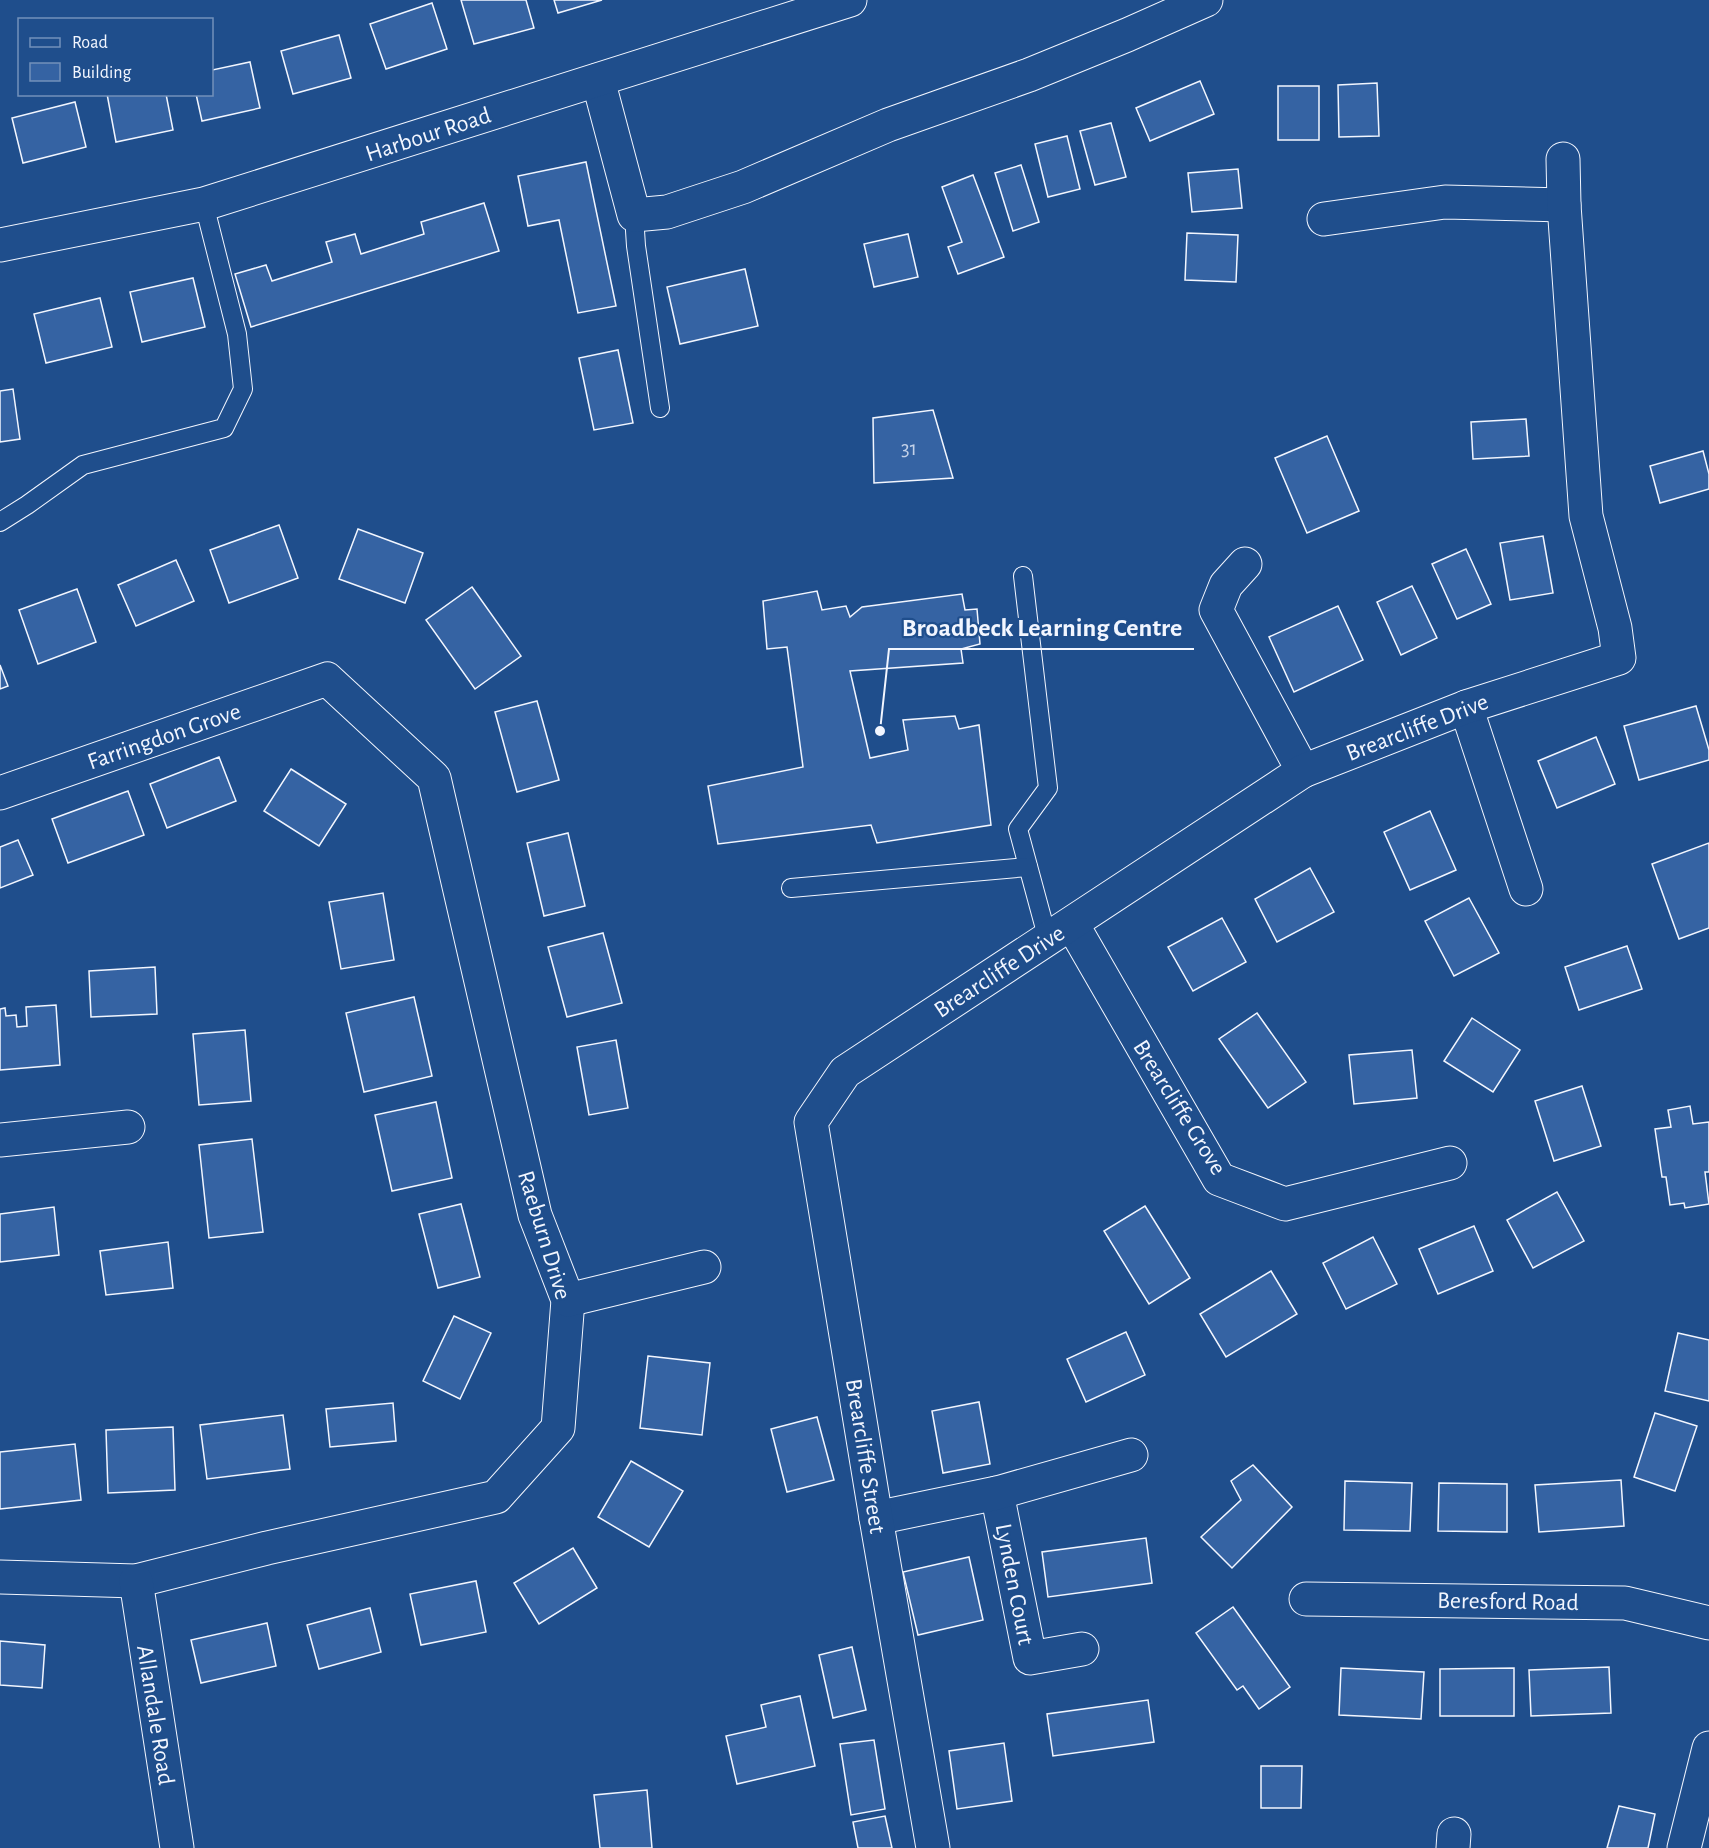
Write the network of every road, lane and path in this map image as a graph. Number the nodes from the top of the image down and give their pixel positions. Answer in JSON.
{"nodes":[{"id":1,"x":850,"y":0,"type":"edge"},
{"id":2,"x":1206,"y":0,"type":"edge"},
{"id":3,"x":598,"y":80,"type":"junction"},
{"id":4,"x":1563,"y":159,"type":"dead end"},
{"id":5,"x":204,"y":204,"type":"junction"},
{"id":6,"x":1564,"y":205,"type":"junction"},
{"id":7,"x":634,"y":215,"type":"junction"},
{"id":8,"x":1324,"y":219,"type":"dead end"},
{"id":9,"x":0,"y":245,"type":"edge"},
{"id":10,"x":660,"y":408,"type":"dead end"},
{"id":11,"x":0,"y":522,"type":"edge"},
{"id":12,"x":1245,"y":564,"type":"dead end"},
{"id":13,"x":1023,"y":576,"type":"dead end"},
{"id":14,"x":327,"y":679,"type":"joint"},
{"id":15,"x":1466,"y":707,"type":"junction"},
{"id":16,"x":1303,"y":771,"type":"junction"},
{"id":17,"x":0,"y":794,"type":"edge"},
{"id":18,"x":1028,"y":867,"type":"junction"},
{"id":19,"x":791,"y":888,"type":"dead end"},
{"id":20,"x":1526,"y":890,"type":"dead end"},
{"id":21,"x":1060,"y":932,"type":"junction"},
{"id":22,"x":845,"y":1072,"type":"joint"},
{"id":23,"x":128,"y":1127,"type":"dead end"},
{"id":24,"x":0,"y":1140,"type":"edge"},
{"id":25,"x":1450,"y":1163,"type":"dead end"},
{"id":26,"x":704,"y":1267,"type":"dead end"},
{"id":27,"x":568,"y":1300,"type":"junction"},
{"id":28,"x":1131,"y":1455,"type":"dead end"},
{"id":29,"x":997,"y":1493,"type":"junction"},
{"id":30,"x":876,"y":1518,"type":"junction"},
{"id":31,"x":0,"y":1577,"type":"edge"},
{"id":32,"x":136,"y":1581,"type":"junction"},
{"id":33,"x":1306,"y":1599,"type":"dead end"},
{"id":34,"x":1709,"y":1623,"type":"edge"},
{"id":35,"x":1082,"y":1649,"type":"dead end"},
{"id":36,"x":1709,"y":1748,"type":"edge"},
{"id":37,"x":177,"y":1848,"type":"edge"},
{"id":38,"x":933,"y":1848,"type":"edge"},
{"id":39,"x":1684,"y":1848,"type":"edge"}],
"edges":[{"from":1,"to":3,"type":"street","name":"Harbour Road"},
{"from":2,"to":7,"type":"street"},
{"from":3,"to":5,"type":"street","name":"Harbour Road"},
{"from":3,"to":7,"type":"street"},
{"from":4,"to":6,"type":"street","name":"Brearcliffe Drive"},
{"from":5,"to":9,"type":"street","name":"Harbour Road"},
{"from":5,"to":11,"type":"lane"},
{"from":6,"to":8,"type":"street"},
{"from":6,"to":15,"type":"street","name":"Brearcliffe Drive"},
{"from":7,"to":10,"type":"lane"},
{"from":12,"to":16,"type":"street"},
{"from":13,"to":18,"type":"lane"},
{"from":14,"to":17,"type":"street","name":"Farringdon Grove"},
{"from":14,"to":27,"type":"street","name":"Raeburn Drive"},
{"from":15,"to":16,"type":"street","name":"Brearcliffe Drive"},
{"from":15,"to":20,"type":"street"},
{"from":16,"to":21,"type":"street","name":"Brearcliffe Drive"},
{"from":18,"to":19,"type":"lane"},
{"from":18,"to":21,"type":"lane"},
{"from":21,"to":22,"type":"street","name":"Brearcliffe Drive"},
{"from":21,"to":25,"type":"street","name":"Brearcliffe Grove"},
{"from":22,"to":30,"type":"street","name":"Brearcliffe Street"},
{"from":23,"to":24,"type":"street"},
{"from":26,"to":27,"type":"street"},
{"from":27,"to":32,"type":"street","name":"Raeburn Drive"},
{"from":28,"to":29,"type":"street","name":"Lynden Court"},
{"from":29,"to":30,"type":"street","name":"Lynden Court"},
{"from":29,"to":35,"type":"street","name":"Lynden Court"},
{"from":30,"to":38,"type":"street","name":"Brearcliffe Street"},
{"from":31,"to":32,"type":"street","name":"Raeburn Drive"},
{"from":32,"to":37,"type":"street","name":"Allandale Road"},
{"from":33,"to":34,"type":"street","name":"Beresford Road"},
{"from":36,"to":39,"type":"street"}]}
